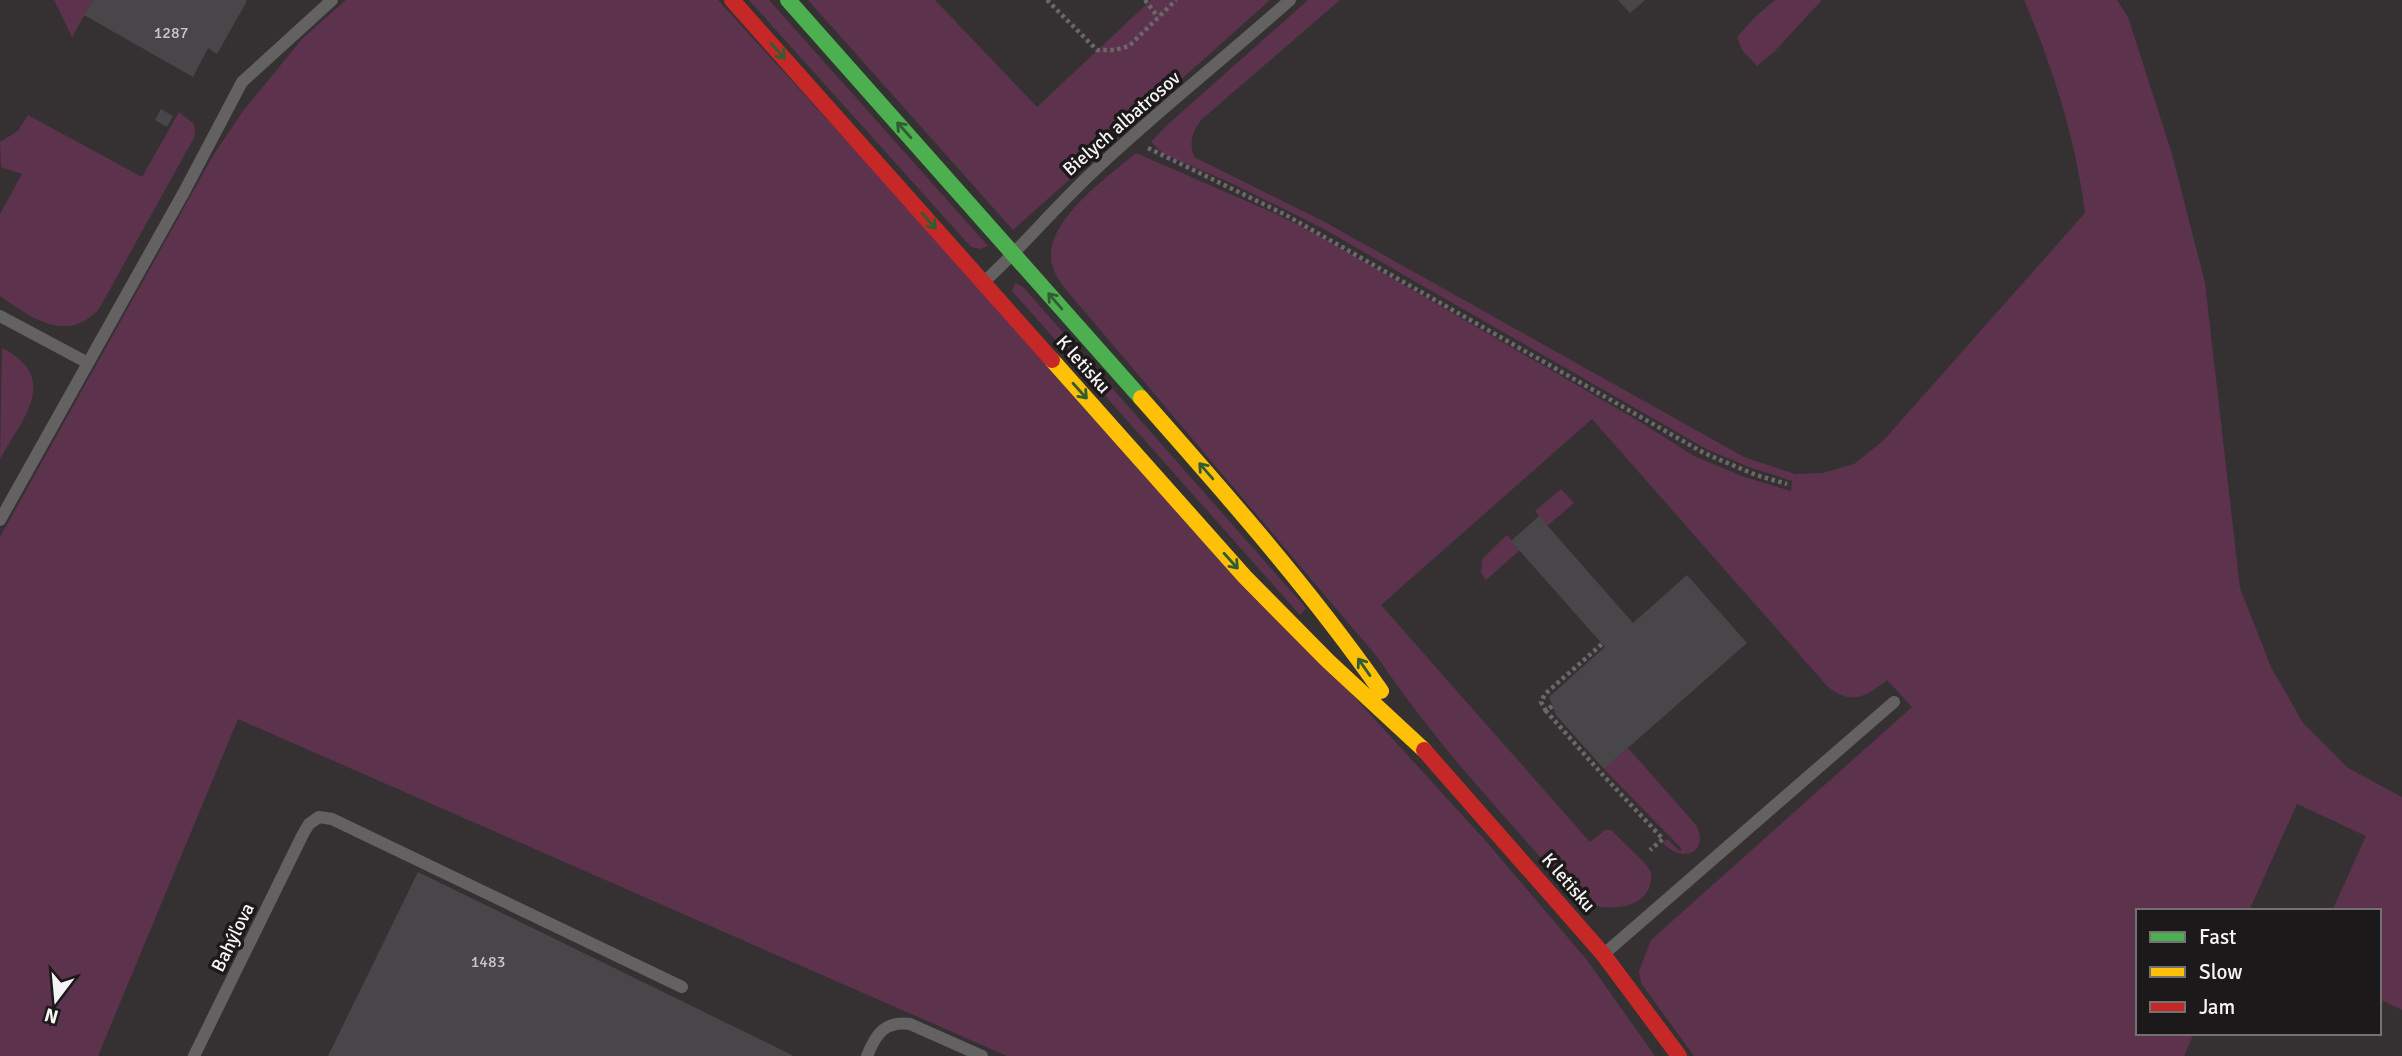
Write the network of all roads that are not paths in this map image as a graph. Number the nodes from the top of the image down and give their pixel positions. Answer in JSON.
{"nodes":[{"id":1,"x":332,"y":0,"type":"edge"},
{"id":2,"x":732,"y":0,"type":"edge"},
{"id":3,"x":788,"y":0,"type":"edge"},
{"id":4,"x":1290,"y":0,"type":"edge"},
{"id":5,"x":1014,"y":254,"type":"junction"},
{"id":6,"x":984,"y":283,"type":"junction"},
{"id":7,"x":0,"y":316,"type":"edge"},
{"id":8,"x":88,"y":363,"type":"junction"},
{"id":9,"x":0,"y":520,"type":"edge"},
{"id":10,"x":1894,"y":702,"type":"dead end"},
{"id":11,"x":1418,"y":743,"type":"junction"},
{"id":12,"x":1603,"y":954,"type":"junction"},
{"id":13,"x":682,"y":987,"type":"dead end"},
{"id":14,"x":194,"y":1056,"type":"edge"},
{"id":15,"x":867,"y":1056,"type":"edge"},
{"id":16,"x":982,"y":1056,"type":"edge"},
{"id":17,"x":1679,"y":1056,"type":"edge"}],
"edges":[{"from":1,"to":8,"type":"lane"},
{"from":2,"to":6,"type":"street","name":"K letisku","one_way":true},
{"from":5,"to":3,"type":"street","name":"K letisku","one_way":true},
{"from":4,"to":5,"type":"lane","name":"Bielych albatrosov"},
{"from":5,"to":6,"type":"lane","name":"Bielych albatrosov"},
{"from":11,"to":5,"type":"street","name":"K letisku","one_way":true},
{"from":6,"to":11,"type":"street","name":"K letisku","one_way":true},
{"from":7,"to":8,"type":"lane"},
{"from":8,"to":9,"type":"lane"},
{"from":10,"to":12,"type":"lane"},
{"from":11,"to":12,"type":"street","name":"K letisku"},
{"from":12,"to":17,"type":"street","name":"K letisku"},
{"from":13,"to":14,"type":"lane","name":"Bahýľova"},
{"from":15,"to":16,"type":"lane"}]}
